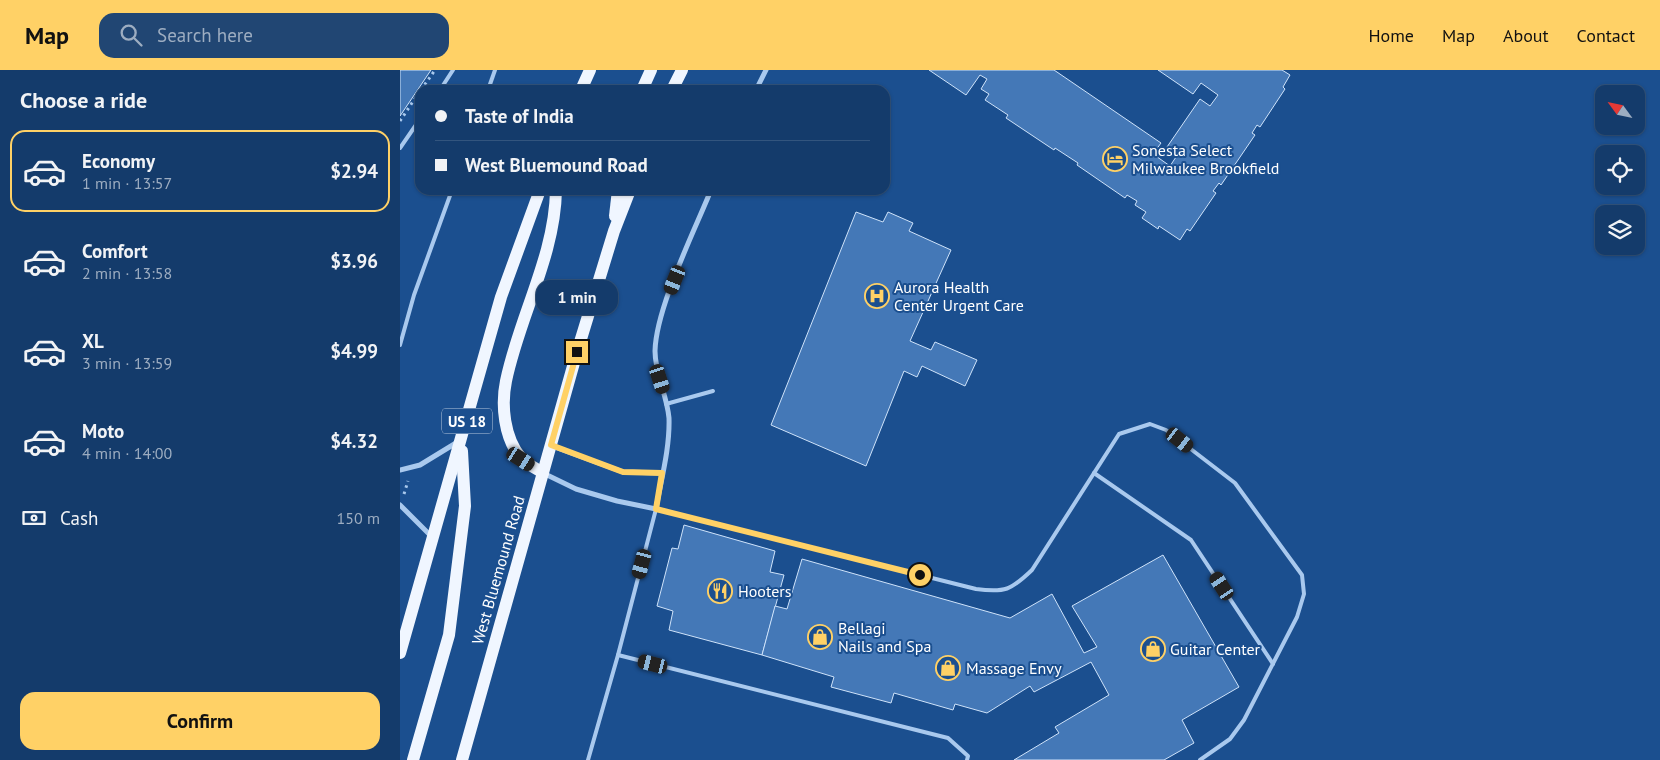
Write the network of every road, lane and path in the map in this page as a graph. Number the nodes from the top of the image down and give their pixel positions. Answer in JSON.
{"nodes":[{"id":1,"x":434,"y":70,"type":"edge"},
{"id":2,"x":453,"y":70,"type":"edge"},
{"id":3,"x":495,"y":70,"type":"edge"},
{"id":4,"x":590,"y":70,"type":"edge"},
{"id":5,"x":651,"y":70,"type":"edge"},
{"id":6,"x":682,"y":70,"type":"edge"},
{"id":7,"x":766,"y":70,"type":"edge"},
{"id":8,"x":424,"y":85,"type":"edge"},
{"id":9,"x":443,"y":85,"type":"edge"},
{"id":10,"x":490,"y":85,"type":"edge"},
{"id":11,"x":583,"y":85,"type":"edge"},
{"id":12,"x":644,"y":85,"type":"edge"},
{"id":13,"x":674,"y":85,"type":"edge"},
{"id":14,"x":758,"y":85,"type":"edge"},
{"id":15,"x":415,"y":98,"type":"edge"},
{"id":16,"x":400,"y":120,"type":"edge"},
{"id":17,"x":415,"y":126,"type":"edge"},
{"id":18,"x":400,"y":148,"type":"edge"},
{"id":19,"x":450,"y":195,"type":"edge"},
{"id":20,"x":538,"y":195,"type":"edge"},
{"id":21,"x":556,"y":195,"type":"edge"},
{"id":22,"x":618,"y":195,"type":"edge"},
{"id":23,"x":628,"y":195,"type":"edge"},
{"id":24,"x":709,"y":195,"type":"edge"},
{"id":25,"x":614,"y":231,"type":"junction"},
{"id":26,"x":400,"y":345,"type":"edge"},
{"id":27,"x":713,"y":391,"type":"dead end"},
{"id":28,"x":666,"y":404,"type":"junction"},
{"id":29,"x":461,"y":440,"type":"junction"},
{"id":30,"x":551,"y":445,"type":"junction"},
{"id":31,"x":400,"y":470,"type":"edge"},
{"id":32,"x":543,"y":473,"type":"junction"},
{"id":33,"x":662,"y":473,"type":"junction"},
{"id":34,"x":1094,"y":473,"type":"junction"},
{"id":35,"x":408,"y":481,"type":"dead end"},
{"id":36,"x":404,"y":495,"type":"dead end"},
{"id":37,"x":400,"y":505,"type":"edge"},
{"id":38,"x":656,"y":509,"type":"junction"},
{"id":39,"x":433,"y":538,"type":"junction"},
{"id":40,"x":400,"y":653,"type":"edge"},
{"id":41,"x":618,"y":655,"type":"junction"},
{"id":42,"x":1273,"y":664,"type":"junction"},
{"id":43,"x":414,"y":760,"type":"edge"},
{"id":44,"x":462,"y":760,"type":"edge"},
{"id":45,"x":588,"y":760,"type":"edge"},
{"id":46,"x":967,"y":760,"type":"edge"},
{"id":47,"x":1200,"y":760,"type":"edge"}],
"edges":[{"from":1,"to":8,"type":"path"},
{"from":2,"to":9,"type":"lane"},
{"from":3,"to":10,"type":"lane"},
{"from":4,"to":11,"type":"main road"},
{"from":5,"to":12,"type":"main road"},
{"from":6,"to":13,"type":"main road"},
{"from":7,"to":14,"type":"street"},
{"from":15,"to":16,"type":"path"},
{"from":17,"to":18,"type":"lane"},
{"from":19,"to":26,"type":"lane"},
{"from":20,"to":29,"type":"main road","number":"US 18"},
{"from":21,"to":32,"type":"main road"},
{"from":22,"to":25,"type":"main road"},
{"from":23,"to":25,"type":"main road","name":"West Bluemound Road"},
{"from":24,"to":28,"type":"street"},
{"from":25,"to":30,"type":"main road","name":"West Bluemound Road"},
{"from":27,"to":28,"type":"lane"},
{"from":28,"to":33,"type":"street"},
{"from":29,"to":31,"type":"street"},
{"from":29,"to":39,"type":"main road","number":"US 18"},
{"from":29,"to":43,"type":"main road"},
{"from":30,"to":32,"type":"main road","name":"West Bluemound Road"},
{"from":30,"to":33,"type":"street"},
{"from":32,"to":38,"type":"street"},
{"from":32,"to":44,"type":"main road","name":"West Bluemound Road"},
{"from":33,"to":38,"type":"street"},
{"from":34,"to":38,"type":"lane"},
{"from":34,"to":42,"type":"lane"},
{"from":34,"to":42,"type":"lane"},
{"from":35,"to":36,"type":"path"},
{"from":37,"to":39,"type":"street"},
{"from":38,"to":41,"type":"lane"},
{"from":39,"to":40,"type":"main road","number":"US 18"},
{"from":41,"to":45,"type":"lane"},
{"from":41,"to":46,"type":"lane"},
{"from":42,"to":47,"type":"lane"}]}
